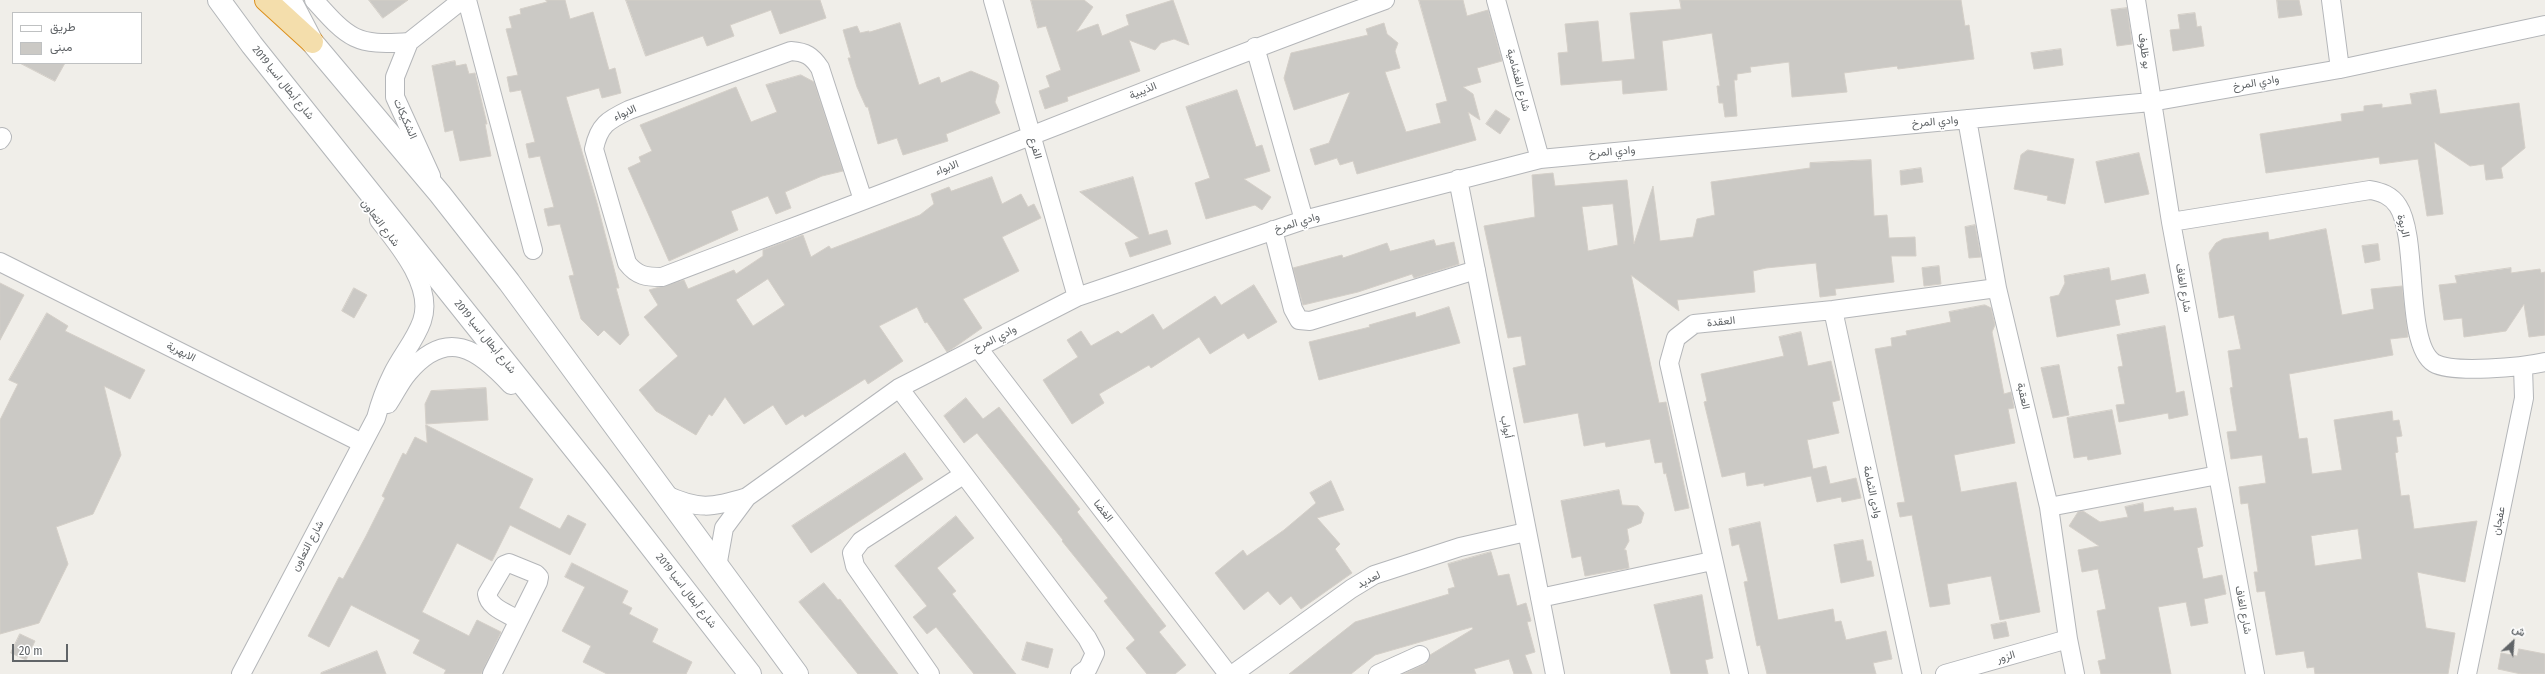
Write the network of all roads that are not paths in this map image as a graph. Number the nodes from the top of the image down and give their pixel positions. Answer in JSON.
{"nodes":[{"id":1,"x":219,"y":0,"type":"edge"},
{"id":2,"x":266,"y":0,"type":"edge"},
{"id":3,"x":290,"y":0,"type":"edge"},
{"id":4,"x":314,"y":0,"type":"edge"},
{"id":5,"x":462,"y":0,"type":"edge"},
{"id":6,"x":467,"y":0,"type":"edge"},
{"id":7,"x":993,"y":0,"type":"edge"},
{"id":8,"x":1385,"y":0,"type":"edge"},
{"id":9,"x":1496,"y":0,"type":"edge"},
{"id":10,"x":2136,"y":0,"type":"edge"},
{"id":11,"x":2331,"y":0,"type":"edge"},
{"id":12,"x":2545,"y":25,"type":"edge"},
{"id":13,"x":312,"y":42,"type":"junction"},
{"id":14,"x":409,"y":42,"type":"junction"},
{"id":15,"x":252,"y":45,"type":"junction"},
{"id":16,"x":1255,"y":47,"type":"junction"},
{"id":17,"x":2340,"y":69,"type":"junction"},
{"id":18,"x":2151,"y":102,"type":"junction"},
{"id":19,"x":1967,"y":119,"type":"junction"},
{"id":20,"x":1032,"y":136,"type":"junction"},
{"id":21,"x":1540,"y":159,"type":"junction"},
{"id":22,"x":1458,"y":179,"type":"junction"},
{"id":23,"x":440,"y":194,"type":"junction"},
{"id":24,"x":863,"y":200,"type":"junction"},
{"id":25,"x":1304,"y":220,"type":"junction"},
{"id":26,"x":2171,"y":222,"type":"junction"},
{"id":27,"x":1273,"y":230,"type":"junction"},
{"id":28,"x":533,"y":250,"type":"dead end"},
{"id":29,"x":0,"y":262,"type":"edge"},
{"id":30,"x":1476,"y":270,"type":"junction"},
{"id":31,"x":1998,"y":288,"type":"junction"},
{"id":32,"x":1077,"y":297,"type":"junction"},
{"id":33,"x":1833,"y":310,"type":"junction"},
{"id":34,"x":978,"y":348,"type":"junction"},
{"id":35,"x":2545,"y":362,"type":"edge"},
{"id":36,"x":2523,"y":367,"type":"junction"},
{"id":37,"x":899,"y":388,"type":"junction"},
{"id":38,"x":376,"y":418,"type":"junction"},
{"id":39,"x":362,"y":443,"type":"junction"},
{"id":40,"x":963,"y":475,"type":"junction"},
{"id":41,"x":2218,"y":475,"type":"junction"},
{"id":42,"x":597,"y":477,"type":"junction"},
{"id":43,"x":664,"y":494,"type":"junction"},
{"id":44,"x":747,"y":497,"type":"junction"},
{"id":45,"x":2049,"y":507,"type":"junction"},
{"id":46,"x":1526,"y":532,"type":"junction"},
{"id":47,"x":1712,"y":561,"type":"junction"},
{"id":48,"x":717,"y":567,"type":"junction"},
{"id":49,"x":1540,"y":598,"type":"junction"},
{"id":50,"x":518,"y":620,"type":"dead end"},
{"id":51,"x":2068,"y":639,"type":"junction"},
{"id":52,"x":1420,"y":655,"type":"dead end"},
{"id":53,"x":241,"y":674,"type":"edge"},
{"id":54,"x":492,"y":674,"type":"edge"},
{"id":55,"x":750,"y":674,"type":"edge"},
{"id":56,"x":796,"y":674,"type":"edge"},
{"id":57,"x":930,"y":674,"type":"edge"},
{"id":58,"x":1080,"y":674,"type":"edge"},
{"id":59,"x":1228,"y":674,"type":"edge"},
{"id":60,"x":1232,"y":674,"type":"edge"},
{"id":61,"x":1378,"y":674,"type":"edge"},
{"id":62,"x":1554,"y":674,"type":"edge"},
{"id":63,"x":1739,"y":674,"type":"edge"},
{"id":64,"x":1912,"y":674,"type":"edge"},
{"id":65,"x":1945,"y":674,"type":"edge"},
{"id":66,"x":2075,"y":674,"type":"edge"},
{"id":67,"x":2255,"y":674,"type":"edge"},
{"id":68,"x":2468,"y":674,"type":"edge"}],
"edges":[{"from":1,"to":15,"type":"main road","name":"شارع أبطال اسيا 2019"},
{"from":2,"to":13,"type":"highway"},
{"from":3,"to":13,"type":"main road"},
{"from":4,"to":14,"type":"street"},
{"from":5,"to":14,"type":"street","name":"الشكيكات"},
{"from":6,"to":28,"type":"street"},
{"from":7,"to":20,"type":"street","name":"الفرع"},
{"from":8,"to":16,"type":"street","name":"الذيبية"},
{"from":9,"to":21,"type":"street","name":"شارع الغشامية"},
{"from":10,"to":18,"type":"street","name":"بو ظلوف"},
{"from":11,"to":17,"type":"street"},
{"from":12,"to":17,"type":"street","name":"وادي المرخ"},
{"from":13,"to":23,"type":"main road"},
{"from":14,"to":23,"type":"street","name":"الشكيكات"},
{"from":15,"to":38,"type":"street","name":"شارع التعاون"},
{"from":15,"to":42,"type":"main road","name":"شارع أبطال اسيا 2019"},
{"from":16,"to":20,"type":"street","name":"الذيبية"},
{"from":16,"to":25,"type":"street"},
{"from":17,"to":18,"type":"street","name":"وادي المرخ"},
{"from":18,"to":19,"type":"street","name":"وادي المرخ"},
{"from":18,"to":26,"type":"street","name":"شارع الغاف"},
{"from":19,"to":21,"type":"street","name":"وادي المرخ"},
{"from":19,"to":31,"type":"street","name":"العقبة"},
{"from":20,"to":24,"type":"street","name":"الابواء"},
{"from":20,"to":32,"type":"street","name":"الفرع"},
{"from":21,"to":22,"type":"street","name":"وادي المرخ"},
{"from":22,"to":25,"type":"street","name":"وادي المرخ"},
{"from":22,"to":30,"type":"street","name":"أبواب"},
{"from":23,"to":43,"type":"main road"},
{"from":24,"to":24,"type":"street","name":"الابواء"},
{"from":25,"to":27,"type":"street","name":"وادي المرخ"},
{"from":26,"to":36,"type":"street","name":"الربوة"},
{"from":26,"to":41,"type":"street","name":"شارع الغاف"},
{"from":27,"to":30,"type":"street"},
{"from":27,"to":32,"type":"street","name":"وادي المرخ"},
{"from":29,"to":39,"type":"street","name":"الابهرية"},
{"from":30,"to":46,"type":"street","name":"أبواب"},
{"from":31,"to":33,"type":"street","name":"العقدة"},
{"from":31,"to":45,"type":"street","name":"العقبة"},
{"from":32,"to":34,"type":"street","name":"وادي المرخ"},
{"from":33,"to":47,"type":"street","name":"العقدة"},
{"from":33,"to":64,"type":"street","name":"وادى الثمامة"},
{"from":34,"to":37,"type":"street","name":"وادي المرخ"},
{"from":34,"to":59,"type":"street","name":"الغضا"},
{"from":35,"to":36,"type":"street","name":"الربوة"},
{"from":36,"to":68,"type":"street","name":"عفجان"},
{"from":37,"to":40,"type":"street"},
{"from":37,"to":44,"type":"street","name":"وادي المرخ"},
{"from":38,"to":39,"type":"street","name":"شارع التعاون"},
{"from":38,"to":42,"type":"street","name":"شارع التعاون"},
{"from":39,"to":53,"type":"street","name":"شارع التعاون"},
{"from":40,"to":57,"type":"street"},
{"from":40,"to":58,"type":"street"},
{"from":41,"to":45,"type":"street"},
{"from":41,"to":67,"type":"street","name":"شارع الغاف"},
{"from":42,"to":55,"type":"main road","name":"شارع أبطال اسيا 2019"},
{"from":43,"to":44,"type":"street","name":"وادي المرخ"},
{"from":43,"to":48,"type":"main road"},
{"from":44,"to":48,"type":"street","name":"وادي المرخ"},
{"from":45,"to":51,"type":"street","name":"العقبة"},
{"from":46,"to":49,"type":"street","name":"أبواب"},
{"from":46,"to":60,"type":"street","name":"لعديد"},
{"from":47,"to":49,"type":"street"},
{"from":47,"to":63,"type":"street","name":"العقدة"},
{"from":48,"to":56,"type":"main road"},
{"from":49,"to":62,"type":"street","name":"أبواب"},
{"from":50,"to":54,"type":"street"},
{"from":51,"to":65,"type":"street","name":"الزور"},
{"from":51,"to":66,"type":"street","name":"العقبة"},
{"from":52,"to":61,"type":"street"}]}
